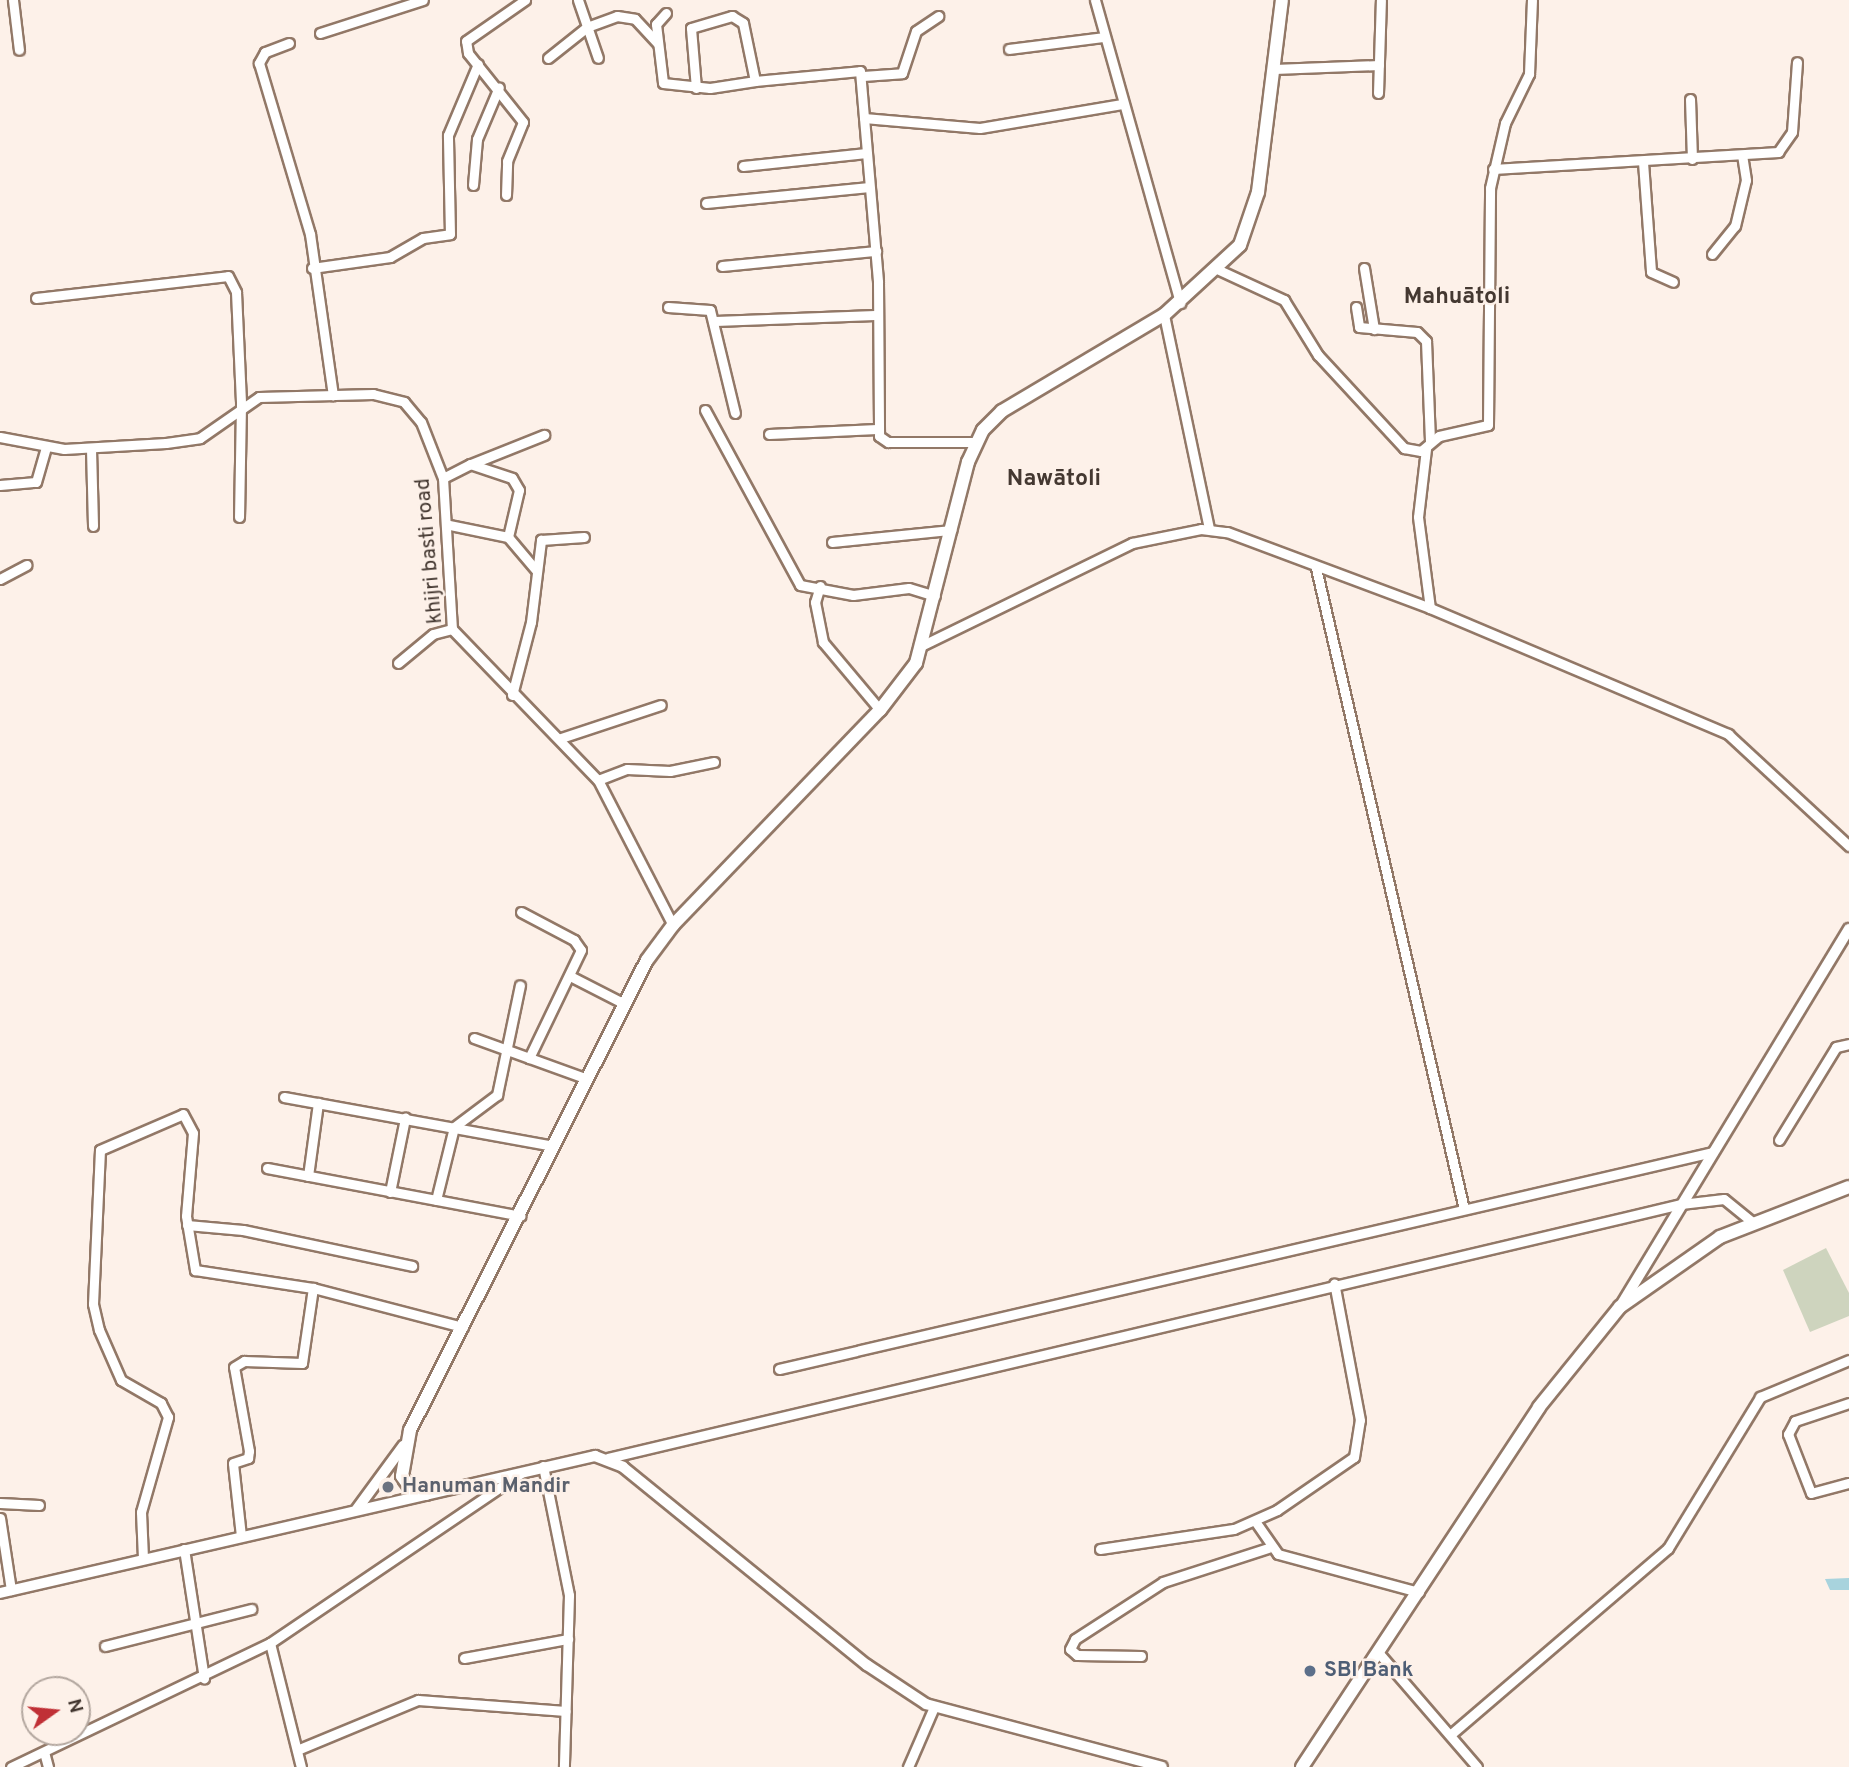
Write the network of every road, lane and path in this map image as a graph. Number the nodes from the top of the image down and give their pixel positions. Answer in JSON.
{"nodes":[{"id":1,"x":13,"y":0,"type":"edge"},
{"id":2,"x":423,"y":0,"type":"edge"},
{"id":3,"x":525,"y":0,"type":"edge"},
{"id":4,"x":578,"y":0,"type":"edge"},
{"id":5,"x":1095,"y":0,"type":"edge"},
{"id":6,"x":1282,"y":0,"type":"edge"},
{"id":7,"x":1381,"y":0,"type":"edge"},
{"id":8,"x":1532,"y":0,"type":"edge"},
{"id":9,"x":666,"y":13,"type":"dead end"},
{"id":10,"x":938,"y":16,"type":"dead end"},
{"id":11,"x":587,"y":27,"type":"junction"},
{"id":12,"x":320,"y":33,"type":"dead end"},
{"id":13,"x":1104,"y":37,"type":"junction"},
{"id":14,"x":289,"y":43,"type":"dead end"},
{"id":15,"x":657,"y":43,"type":"junction"},
{"id":16,"x":1009,"y":49,"type":"dead end"},
{"id":17,"x":19,"y":50,"type":"dead end"},
{"id":18,"x":548,"y":58,"type":"dead end"},
{"id":19,"x":598,"y":58,"type":"dead end"},
{"id":20,"x":1797,"y":62,"type":"dead end"},
{"id":21,"x":478,"y":64,"type":"junction"},
{"id":22,"x":1379,"y":65,"type":"junction"},
{"id":23,"x":1274,"y":69,"type":"junction"},
{"id":24,"x":863,"y":76,"type":"junction"},
{"id":25,"x":754,"y":81,"type":"junction"},
{"id":26,"x":499,"y":87,"type":"junction"},
{"id":27,"x":696,"y":88,"type":"junction"},
{"id":28,"x":1378,"y":93,"type":"dead end"},
{"id":29,"x":1690,"y":99,"type":"dead end"},
{"id":30,"x":1122,"y":104,"type":"junction"},
{"id":31,"x":864,"y":118,"type":"junction"},
{"id":32,"x":866,"y":153,"type":"junction"},
{"id":33,"x":1742,"y":156,"type":"junction"},
{"id":34,"x":1692,"y":159,"type":"junction"},
{"id":35,"x":1643,"y":162,"type":"junction"},
{"id":36,"x":743,"y":166,"type":"dead end"},
{"id":37,"x":1493,"y":169,"type":"junction"},
{"id":38,"x":473,"y":185,"type":"dead end"},
{"id":39,"x":869,"y":187,"type":"junction"},
{"id":40,"x":506,"y":195,"type":"dead end"},
{"id":41,"x":706,"y":203,"type":"dead end"},
{"id":42,"x":876,"y":251,"type":"junction"},
{"id":43,"x":1712,"y":254,"type":"dead end"},
{"id":44,"x":722,"y":265,"type":"dead end"},
{"id":45,"x":312,"y":268,"type":"junction"},
{"id":46,"x":1364,"y":268,"type":"dead end"},
{"id":47,"x":1219,"y":270,"type":"junction"},
{"id":48,"x":1673,"y":282,"type":"dead end"},
{"id":49,"x":36,"y":298,"type":"dead end"},
{"id":50,"x":1180,"y":303,"type":"junction"},
{"id":51,"x":668,"y":307,"type":"dead end"},
{"id":52,"x":1356,"y":307,"type":"dead end"},
{"id":53,"x":877,"y":315,"type":"junction"},
{"id":54,"x":1164,"y":315,"type":"junction"},
{"id":55,"x":713,"y":321,"type":"junction"},
{"id":56,"x":1374,"y":329,"type":"junction"},
{"id":57,"x":333,"y":395,"type":"junction"},
{"id":58,"x":241,"y":404,"type":"junction"},
{"id":59,"x":705,"y":410,"type":"dead end"},
{"id":60,"x":735,"y":413,"type":"dead end"},
{"id":61,"x":877,"y":429,"type":"junction"},
{"id":62,"x":769,"y":434,"type":"dead end"},
{"id":63,"x":544,"y":435,"type":"dead end"},
{"id":64,"x":0,"y":438,"type":"edge"},
{"id":65,"x":975,"y":442,"type":"junction"},
{"id":66,"x":1428,"y":445,"type":"junction"},
{"id":67,"x":46,"y":446,"type":"junction"},
{"id":68,"x":91,"y":449,"type":"junction"},
{"id":69,"x":470,"y":464,"type":"junction"},
{"id":70,"x":443,"y":478,"type":"junction"},
{"id":71,"x":0,"y":485,"type":"edge"},
{"id":72,"x":239,"y":517,"type":"dead end"},
{"id":73,"x":450,"y":525,"type":"junction"},
{"id":74,"x":93,"y":526,"type":"dead end"},
{"id":75,"x":1209,"y":529,"type":"junction"},
{"id":76,"x":951,"y":530,"type":"junction"},
{"id":77,"x":508,"y":537,"type":"junction"},
{"id":78,"x":584,"y":537,"type":"dead end"},
{"id":79,"x":832,"y":542,"type":"dead end"},
{"id":80,"x":26,"y":565,"type":"dead end"},
{"id":81,"x":1316,"y":568,"type":"junction"},
{"id":82,"x":536,"y":570,"type":"junction"},
{"id":83,"x":0,"y":579,"type":"edge"},
{"id":84,"x":820,"y":586,"type":"junction"},
{"id":85,"x":935,"y":596,"type":"junction"},
{"id":86,"x":1430,"y":608,"type":"junction"},
{"id":87,"x":452,"y":629,"type":"junction"},
{"id":88,"x":923,"y":645,"type":"junction"},
{"id":89,"x":398,"y":663,"type":"dead end"},
{"id":90,"x":512,"y":695,"type":"junction"},
{"id":91,"x":661,"y":705,"type":"dead end"},
{"id":92,"x":880,"y":710,"type":"junction"},
{"id":93,"x":561,"y":738,"type":"junction"},
{"id":94,"x":714,"y":762,"type":"dead end"},
{"id":95,"x":598,"y":780,"type":"junction"},
{"id":96,"x":1849,"y":846,"type":"edge"},
{"id":97,"x":521,"y":912,"type":"dead end"},
{"id":98,"x":673,"y":925,"type":"junction"},
{"id":99,"x":1849,"y":929,"type":"edge"},
{"id":100,"x":570,"y":976,"type":"junction"},
{"id":101,"x":520,"y":985,"type":"dead end"},
{"id":102,"x":625,"y":1004,"type":"junction"},
{"id":103,"x":474,"y":1038,"type":"dead end"},
{"id":104,"x":1849,"y":1044,"type":"edge"},
{"id":105,"x":507,"y":1049,"type":"junction"},
{"id":106,"x":529,"y":1058,"type":"junction"},
{"id":107,"x":587,"y":1079,"type":"junction"},
{"id":108,"x":284,"y":1097,"type":"dead end"},
{"id":109,"x":318,"y":1103,"type":"junction"},
{"id":110,"x":405,"y":1118,"type":"junction"},
{"id":111,"x":454,"y":1127,"type":"junction"},
{"id":112,"x":1779,"y":1140,"type":"dead end"},
{"id":113,"x":554,"y":1146,"type":"junction"},
{"id":114,"x":1712,"y":1152,"type":"junction"},
{"id":115,"x":267,"y":1168,"type":"dead end"},
{"id":116,"x":308,"y":1176,"type":"junction"},
{"id":117,"x":1849,"y":1187,"type":"edge"},
{"id":118,"x":390,"y":1192,"type":"junction"},
{"id":119,"x":436,"y":1200,"type":"junction"},
{"id":120,"x":1681,"y":1203,"type":"junction"},
{"id":121,"x":1464,"y":1209,"type":"junction"},
{"id":122,"x":520,"y":1216,"type":"junction"},
{"id":123,"x":1752,"y":1222,"type":"junction"},
{"id":124,"x":187,"y":1226,"type":"junction"},
{"id":125,"x":412,"y":1266,"type":"dead end"},
{"id":126,"x":1334,"y":1283,"type":"junction"},
{"id":127,"x":313,"y":1288,"type":"junction"},
{"id":128,"x":1620,"y":1307,"type":"junction"},
{"id":129,"x":463,"y":1327,"type":"junction"},
{"id":130,"x":1849,"y":1360,"type":"edge"},
{"id":131,"x":779,"y":1369,"type":"dead end"},
{"id":132,"x":1849,"y":1404,"type":"edge"},
{"id":133,"x":404,"y":1445,"type":"junction"},
{"id":134,"x":608,"y":1458,"type":"junction"},
{"id":135,"x":543,"y":1465,"type":"junction"},
{"id":136,"x":528,"y":1469,"type":"junction"},
{"id":137,"x":1849,"y":1483,"type":"edge"},
{"id":138,"x":426,"y":1493,"type":"junction"},
{"id":139,"x":0,"y":1503,"type":"edge"},
{"id":140,"x":39,"y":1504,"type":"dead end"},
{"id":141,"x":357,"y":1510,"type":"junction"},
{"id":142,"x":0,"y":1518,"type":"edge"},
{"id":143,"x":1255,"y":1521,"type":"junction"},
{"id":144,"x":241,"y":1536,"type":"junction"},
{"id":145,"x":1268,"y":1548,"type":"junction"},
{"id":146,"x":184,"y":1549,"type":"junction"},
{"id":147,"x":1100,"y":1549,"type":"dead end"},
{"id":148,"x":144,"y":1558,"type":"junction"},
{"id":149,"x":6,"y":1591,"type":"edge"},
{"id":150,"x":1419,"y":1592,"type":"junction"},
{"id":151,"x":251,"y":1609,"type":"dead end"},
{"id":152,"x":196,"y":1623,"type":"junction"},
{"id":153,"x":568,"y":1639,"type":"junction"},
{"id":154,"x":270,"y":1643,"type":"junction"},
{"id":155,"x":105,"y":1646,"type":"dead end"},
{"id":156,"x":1377,"y":1651,"type":"junction"},
{"id":157,"x":1141,"y":1656,"type":"dead end"},
{"id":158,"x":464,"y":1658,"type":"dead end"},
{"id":159,"x":204,"y":1678,"type":"junction"},
{"id":160,"x":934,"y":1706,"type":"junction"},
{"id":161,"x":566,"y":1710,"type":"junction"},
{"id":162,"x":1450,"y":1735,"type":"junction"},
{"id":163,"x":297,"y":1750,"type":"junction"},
{"id":164,"x":44,"y":1752,"type":"junction"},
{"id":165,"x":1138,"y":1764,"type":"edge"},
{"id":166,"x":10,"y":1767,"type":"edge"},
{"id":167,"x":48,"y":1767,"type":"edge"},
{"id":168,"x":301,"y":1767,"type":"edge"},
{"id":169,"x":564,"y":1767,"type":"edge"},
{"id":170,"x":908,"y":1767,"type":"edge"},
{"id":171,"x":1162,"y":1767,"type":"edge"},
{"id":172,"x":1302,"y":1767,"type":"edge"},
{"id":173,"x":1477,"y":1767,"type":"edge"}],
"edges":[{"from":1,"to":17,"type":"street"},
{"from":2,"to":12,"type":"street"},
{"from":3,"to":21,"type":"street"},
{"from":4,"to":11,"type":"street"},
{"from":5,"to":13,"type":"street"},
{"from":6,"to":23,"type":"main road"},
{"from":7,"to":22,"type":"street"},
{"from":8,"to":37,"type":"street"},
{"from":9,"to":15,"type":"street"},
{"from":10,"to":24,"type":"street"},
{"from":11,"to":15,"type":"street"},
{"from":11,"to":18,"type":"street"},
{"from":11,"to":19,"type":"street"},
{"from":13,"to":16,"type":"street"},
{"from":13,"to":30,"type":"street"},
{"from":14,"to":45,"type":"street"},
{"from":15,"to":27,"type":"street"},
{"from":20,"to":33,"type":"street"},
{"from":21,"to":26,"type":"street"},
{"from":21,"to":45,"type":"street"},
{"from":22,"to":23,"type":"street"},
{"from":22,"to":28,"type":"street"},
{"from":23,"to":47,"type":"main road"},
{"from":24,"to":25,"type":"street"},
{"from":24,"to":31,"type":"street"},
{"from":25,"to":27,"type":"street"},
{"from":25,"to":27,"type":"street"},
{"from":26,"to":38,"type":"street"},
{"from":26,"to":40,"type":"street"},
{"from":29,"to":34,"type":"street"},
{"from":30,"to":31,"type":"street"},
{"from":30,"to":50,"type":"street"},
{"from":31,"to":32,"type":"street"},
{"from":32,"to":36,"type":"street"},
{"from":32,"to":39,"type":"street"},
{"from":33,"to":34,"type":"street"},
{"from":33,"to":43,"type":"street"},
{"from":34,"to":35,"type":"street"},
{"from":35,"to":37,"type":"street"},
{"from":35,"to":48,"type":"street"},
{"from":37,"to":66,"type":"street"},
{"from":39,"to":41,"type":"street"},
{"from":39,"to":42,"type":"street"},
{"from":42,"to":44,"type":"street"},
{"from":42,"to":53,"type":"street"},
{"from":45,"to":57,"type":"street"},
{"from":46,"to":56,"type":"street"},
{"from":47,"to":50,"type":"main road"},
{"from":47,"to":66,"type":"street"},
{"from":49,"to":58,"type":"street"},
{"from":50,"to":54,"type":"main road"},
{"from":51,"to":55,"type":"street"},
{"from":52,"to":56,"type":"street"},
{"from":53,"to":55,"type":"street"},
{"from":53,"to":61,"type":"street"},
{"from":54,"to":65,"type":"main road"},
{"from":54,"to":75,"type":"street"},
{"from":55,"to":60,"type":"street"},
{"from":56,"to":66,"type":"street"},
{"from":57,"to":58,"type":"street","name":"khijri basti road"},
{"from":57,"to":70,"type":"street","name":"khijri basti road"},
{"from":58,"to":68,"type":"street","name":"khijri basti road"},
{"from":58,"to":72,"type":"street"},
{"from":59,"to":84,"type":"street"},
{"from":61,"to":62,"type":"street"},
{"from":61,"to":65,"type":"street"},
{"from":63,"to":69,"type":"street"},
{"from":64,"to":67,"type":"street","name":"khijri basti road"},
{"from":65,"to":76,"type":"main road"},
{"from":66,"to":86,"type":"street"},
{"from":67,"to":68,"type":"street","name":"khijri basti road"},
{"from":67,"to":71,"type":"street"},
{"from":68,"to":74,"type":"street"},
{"from":69,"to":70,"type":"street"},
{"from":69,"to":77,"type":"street"},
{"from":70,"to":73,"type":"street","name":"khijri basti road"},
{"from":73,"to":77,"type":"street"},
{"from":73,"to":87,"type":"street","name":"khijri basti road"},
{"from":75,"to":81,"type":"street"},
{"from":75,"to":88,"type":"street"},
{"from":76,"to":79,"type":"street"},
{"from":76,"to":85,"type":"main road"},
{"from":77,"to":82,"type":"street"},
{"from":78,"to":82,"type":"street"},
{"from":80,"to":83,"type":"street"},
{"from":81,"to":86,"type":"street"},
{"from":81,"to":121,"type":"street"},
{"from":82,"to":90,"type":"street"},
{"from":84,"to":85,"type":"street"},
{"from":84,"to":92,"type":"street"},
{"from":85,"to":88,"type":"main road"},
{"from":86,"to":96,"type":"street"},
{"from":87,"to":89,"type":"street"},
{"from":87,"to":90,"type":"street","name":"khijri basti road"},
{"from":88,"to":92,"type":"main road"},
{"from":90,"to":93,"type":"street","name":"khijri basti road"},
{"from":91,"to":93,"type":"street"},
{"from":92,"to":98,"type":"main road"},
{"from":93,"to":95,"type":"street","name":"khijri basti road"},
{"from":94,"to":95,"type":"street"},
{"from":95,"to":98,"type":"street","name":"khijri basti road"},
{"from":97,"to":100,"type":"street"},
{"from":98,"to":102,"type":"main road"},
{"from":99,"to":114,"type":"street"},
{"from":100,"to":102,"type":"street"},
{"from":100,"to":106,"type":"street"},
{"from":101,"to":105,"type":"street"},
{"from":102,"to":107,"type":"main road"},
{"from":103,"to":105,"type":"street"},
{"from":104,"to":112,"type":"street"},
{"from":105,"to":106,"type":"street"},
{"from":105,"to":111,"type":"street"},
{"from":106,"to":107,"type":"street"},
{"from":107,"to":113,"type":"main road"},
{"from":108,"to":109,"type":"street"},
{"from":109,"to":110,"type":"street"},
{"from":109,"to":116,"type":"street"},
{"from":110,"to":111,"type":"street"},
{"from":110,"to":118,"type":"street"},
{"from":111,"to":113,"type":"street"},
{"from":111,"to":119,"type":"street"},
{"from":113,"to":122,"type":"main road"},
{"from":114,"to":120,"type":"street"},
{"from":114,"to":121,"type":"street"},
{"from":115,"to":116,"type":"street"},
{"from":116,"to":118,"type":"street"},
{"from":117,"to":123,"type":"main road"},
{"from":118,"to":119,"type":"street"},
{"from":119,"to":122,"type":"street"},
{"from":120,"to":123,"type":"street"},
{"from":120,"to":126,"type":"street"},
{"from":120,"to":128,"type":"street"},
{"from":121,"to":131,"type":"street"},
{"from":122,"to":129,"type":"main road"},
{"from":123,"to":128,"type":"main road"},
{"from":124,"to":125,"type":"street"},
{"from":124,"to":127,"type":"street"},
{"from":124,"to":148,"type":"street"},
{"from":126,"to":134,"type":"street"},
{"from":126,"to":143,"type":"street"},
{"from":127,"to":129,"type":"street"},
{"from":127,"to":144,"type":"street"},
{"from":128,"to":150,"type":"main road"},
{"from":129,"to":133,"type":"main road"},
{"from":130,"to":162,"type":"street"},
{"from":132,"to":137,"type":"street"},
{"from":133,"to":138,"type":"main road"},
{"from":133,"to":141,"type":"street"},
{"from":134,"to":135,"type":"street"},
{"from":134,"to":160,"type":"street"},
{"from":135,"to":136,"type":"street"},
{"from":135,"to":153,"type":"street"},
{"from":136,"to":138,"type":"street"},
{"from":136,"to":154,"type":"street"},
{"from":138,"to":141,"type":"street"},
{"from":139,"to":140,"type":"street"},
{"from":141,"to":144,"type":"street"},
{"from":142,"to":149,"type":"street"},
{"from":143,"to":145,"type":"street"},
{"from":143,"to":147,"type":"street"},
{"from":144,"to":146,"type":"street"},
{"from":145,"to":150,"type":"street"},
{"from":145,"to":157,"type":"street"},
{"from":146,"to":148,"type":"street"},
{"from":146,"to":152,"type":"street"},
{"from":148,"to":149,"type":"street"},
{"from":150,"to":156,"type":"main road"},
{"from":151,"to":152,"type":"street"},
{"from":152,"to":155,"type":"street"},
{"from":152,"to":159,"type":"street"},
{"from":153,"to":158,"type":"street"},
{"from":153,"to":161,"type":"street"},
{"from":154,"to":159,"type":"street"},
{"from":154,"to":163,"type":"street"},
{"from":156,"to":162,"type":"street"},
{"from":156,"to":172,"type":"main road"},
{"from":159,"to":164,"type":"street"},
{"from":160,"to":165,"type":"street"},
{"from":160,"to":170,"type":"street"},
{"from":161,"to":163,"type":"street"},
{"from":161,"to":169,"type":"street"},
{"from":162,"to":173,"type":"street"},
{"from":163,"to":168,"type":"street"},
{"from":164,"to":166,"type":"street"},
{"from":164,"to":167,"type":"street"},
{"from":165,"to":171,"type":"street"}]}
